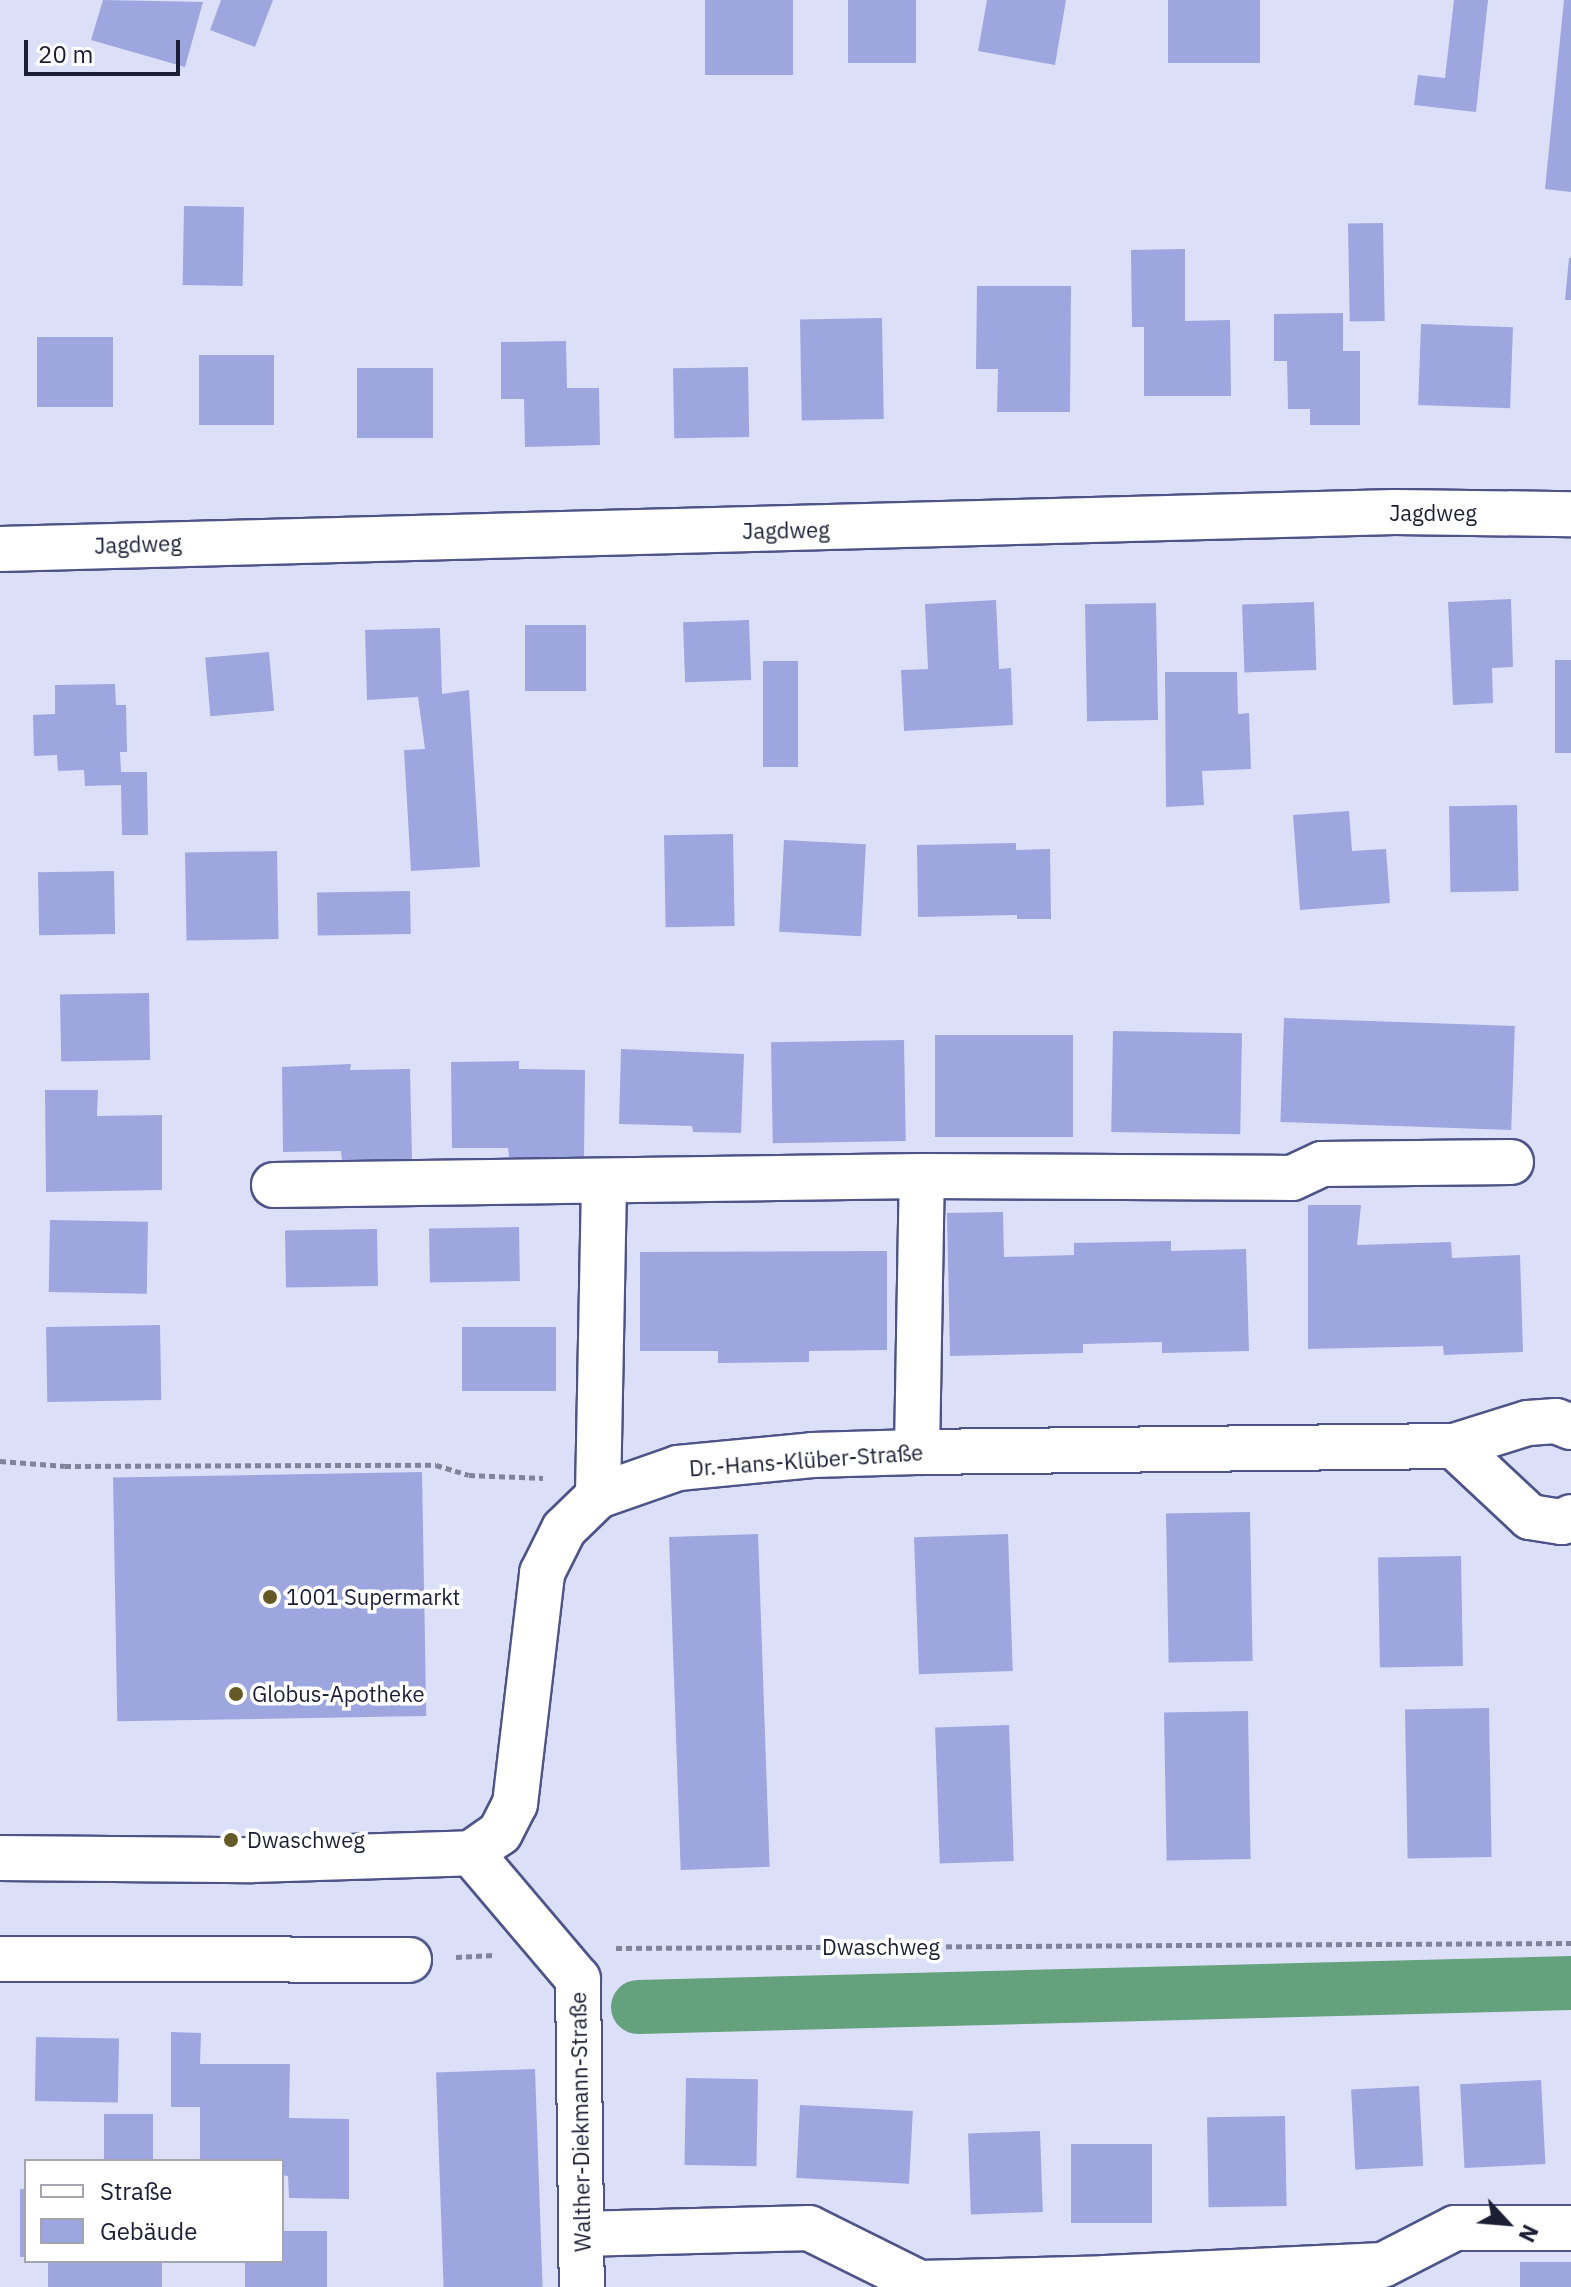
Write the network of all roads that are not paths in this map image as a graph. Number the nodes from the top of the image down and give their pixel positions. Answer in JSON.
{"nodes":[{"id":1,"x":1571,"y":514,"type":"edge"},
{"id":2,"x":0,"y":549,"type":"edge"},
{"id":3,"x":1511,"y":1162,"type":"dead end"},
{"id":4,"x":922,"y":1176,"type":"junction"},
{"id":5,"x":604,"y":1181,"type":"junction"},
{"id":6,"x":274,"y":1185,"type":"dead end"},
{"id":7,"x":1571,"y":1427,"type":"edge"},
{"id":8,"x":1454,"y":1446,"type":"junction"},
{"id":9,"x":917,"y":1452,"type":"junction"},
{"id":10,"x":598,"y":1496,"type":"junction"},
{"id":11,"x":1571,"y":1517,"type":"edge"},
{"id":12,"x":471,"y":1853,"type":"junction"},
{"id":13,"x":0,"y":1858,"type":"edge"},
{"id":14,"x":0,"y":1959,"type":"edge"},
{"id":15,"x":409,"y":1960,"type":"road end"},
{"id":16,"x":1571,"y":2228,"type":"edge"},
{"id":17,"x":582,"y":2234,"type":"junction"},
{"id":18,"x":582,"y":2287,"type":"edge"}],
"edges":[{"from":1,"to":2,"type":"street","name":"Jagdweg"},
{"from":3,"to":4,"type":"street"},
{"from":4,"to":5,"type":"street"},
{"from":4,"to":9,"type":"street"},
{"from":5,"to":6,"type":"street"},
{"from":5,"to":10,"type":"street"},
{"from":7,"to":8,"type":"street","name":"Dr.-Hans-Klüber-Straße"},
{"from":8,"to":9,"type":"street","name":"Dr.-Hans-Klüber-Straße"},
{"from":8,"to":11,"type":"street"},
{"from":9,"to":10,"type":"street","name":"Dr.-Hans-Klüber-Straße"},
{"from":10,"to":12,"type":"street","name":"Dr.-Hans-Klüber-Straße"},
{"from":12,"to":13,"type":"street"},
{"from":12,"to":17,"type":"street","name":"Walther-Diekmann-Straße"},
{"from":14,"to":15,"type":"street"},
{"from":16,"to":17,"type":"street"},
{"from":17,"to":18,"type":"street","name":"Walther-Diekmann-Straße"}]}
